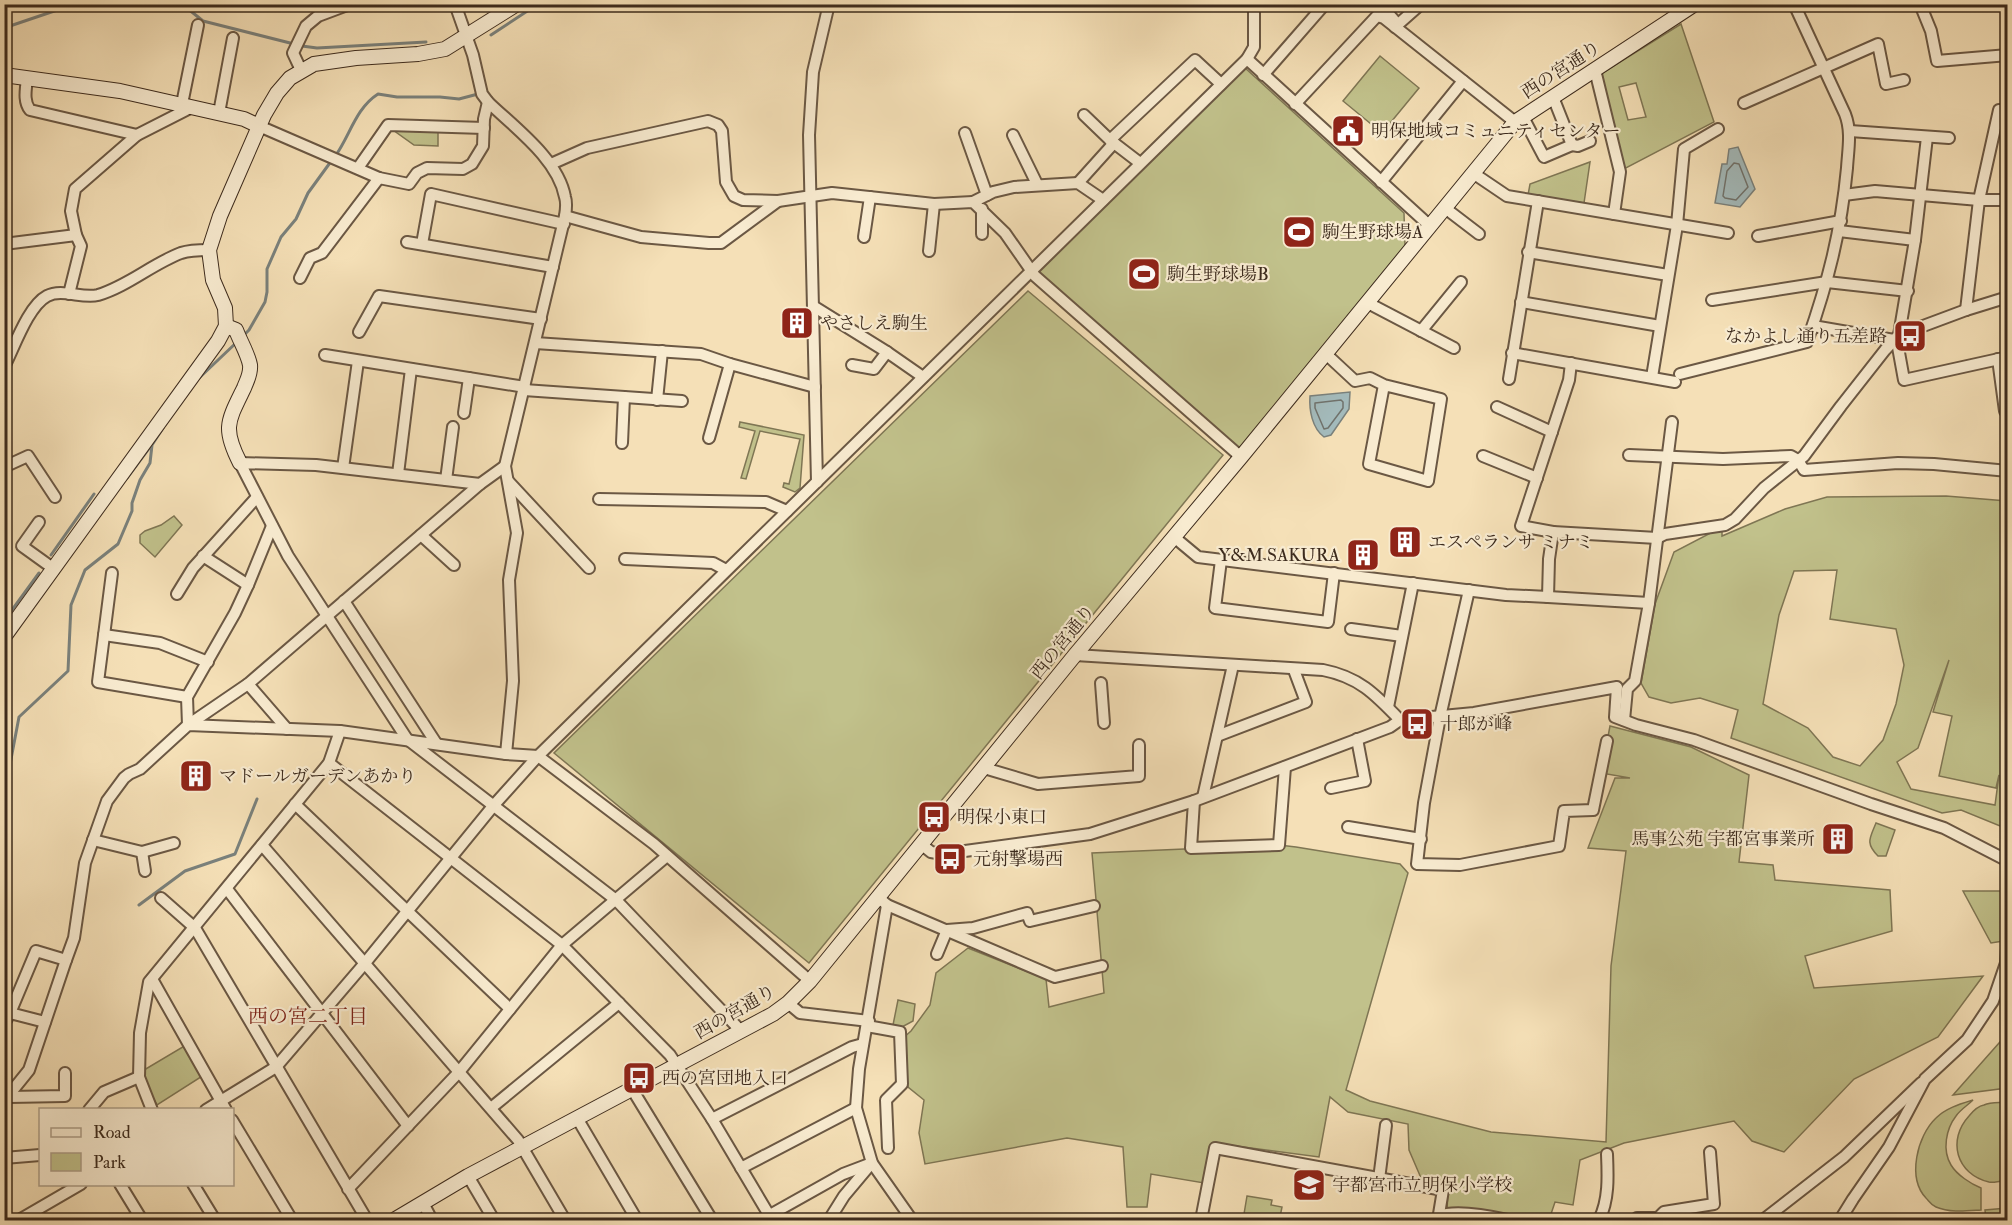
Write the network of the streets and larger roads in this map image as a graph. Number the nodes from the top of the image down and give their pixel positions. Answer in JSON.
{"nodes":[{"id":1,"x":350,"y":4,"type":"edge"},
{"id":2,"x":455,"y":4,"type":"edge"},
{"id":3,"x":517,"y":4,"type":"edge"},
{"id":4,"x":829,"y":4,"type":"edge"},
{"id":5,"x":1254,"y":4,"type":"edge"},
{"id":6,"x":1325,"y":4,"type":"edge"},
{"id":7,"x":1380,"y":4,"type":"edge"},
{"id":8,"x":1421,"y":4,"type":"edge"},
{"id":9,"x":1695,"y":4,"type":"edge"},
{"id":10,"x":1794,"y":4,"type":"edge"},
{"id":11,"x":1920,"y":4,"type":"edge"},
{"id":12,"x":198,"y":25,"type":"dead end"},
{"id":13,"x":1396,"y":26,"type":"junction"},
{"id":14,"x":467,"y":36,"type":"junction"},
{"id":15,"x":233,"y":38,"type":"dead end"},
{"id":16,"x":2007,"y":55,"type":"edge"},
{"id":17,"x":1246,"y":59,"type":"junction"},
{"id":18,"x":1823,"y":68,"type":"junction"},
{"id":19,"x":301,"y":70,"type":"junction"},
{"id":20,"x":1595,"y":70,"type":"junction"},
{"id":21,"x":4,"y":75,"type":"edge"},
{"id":22,"x":1263,"y":75,"type":"junction"},
{"id":23,"x":27,"y":78,"type":"junction"},
{"id":24,"x":1904,"y":80,"type":"dead end"},
{"id":25,"x":1463,"y":81,"type":"junction"},
{"id":26,"x":1221,"y":84,"type":"junction"},
{"id":27,"x":1553,"y":97,"type":"junction"},
{"id":28,"x":488,"y":102,"type":"junction"},
{"id":29,"x":1744,"y":103,"type":"dead end"},
{"id":30,"x":1295,"y":104,"type":"junction"},
{"id":31,"x":187,"y":106,"type":"junction"},
{"id":32,"x":1999,"y":110,"type":"dead end"},
{"id":33,"x":219,"y":113,"type":"junction"},
{"id":34,"x":1083,"y":115,"type":"dead end"},
{"id":35,"x":1519,"y":119,"type":"junction"},
{"id":36,"x":259,"y":126,"type":"junction"},
{"id":37,"x":484,"y":128,"type":"junction"},
{"id":38,"x":1718,"y":129,"type":"dead end"},
{"id":39,"x":1850,"y":131,"type":"junction"},
{"id":40,"x":965,"y":133,"type":"dead end"},
{"id":41,"x":137,"y":135,"type":"junction"},
{"id":42,"x":1013,"y":135,"type":"dead end"},
{"id":43,"x":1927,"y":137,"type":"junction"},
{"id":44,"x":1949,"y":138,"type":"dead end"},
{"id":45,"x":1590,"y":141,"type":"dead end"},
{"id":46,"x":1112,"y":142,"type":"junction"},
{"id":47,"x":1572,"y":145,"type":"junction"},
{"id":48,"x":551,"y":164,"type":"junction"},
{"id":49,"x":1140,"y":164,"type":"junction"},
{"id":50,"x":358,"y":168,"type":"junction"},
{"id":51,"x":1473,"y":173,"type":"junction"},
{"id":52,"x":379,"y":178,"type":"junction"},
{"id":53,"x":1381,"y":182,"type":"junction"},
{"id":54,"x":1078,"y":183,"type":"junction"},
{"id":55,"x":1037,"y":184,"type":"junction"},
{"id":56,"x":987,"y":195,"type":"junction"},
{"id":57,"x":1844,"y":195,"type":"junction"},
{"id":58,"x":811,"y":196,"type":"junction"},
{"id":59,"x":1920,"y":196,"type":"junction"},
{"id":60,"x":870,"y":197,"type":"junction"},
{"id":61,"x":1103,"y":200,"type":"junction"},
{"id":62,"x":1979,"y":200,"type":"junction"},
{"id":63,"x":2007,"y":200,"type":"edge"},
{"id":64,"x":778,"y":201,"type":"junction"},
{"id":65,"x":1538,"y":201,"type":"junction"},
{"id":66,"x":934,"y":204,"type":"junction"},
{"id":67,"x":977,"y":205,"type":"junction"},
{"id":68,"x":1445,"y":208,"type":"junction"},
{"id":69,"x":1614,"y":214,"type":"junction"},
{"id":70,"x":565,"y":220,"type":"junction"},
{"id":71,"x":1677,"y":225,"type":"junction"},
{"id":72,"x":1430,"y":226,"type":"junction"},
{"id":73,"x":1840,"y":226,"type":"junction"},
{"id":74,"x":1728,"y":233,"type":"dead end"},
{"id":75,"x":982,"y":234,"type":"dead end"},
{"id":76,"x":1480,"y":234,"type":"dead end"},
{"id":77,"x":76,"y":235,"type":"junction"},
{"id":78,"x":1758,"y":236,"type":"dead end"},
{"id":79,"x":864,"y":237,"type":"dead end"},
{"id":80,"x":1915,"y":240,"type":"junction"},
{"id":81,"x":407,"y":242,"type":"dead end"},
{"id":82,"x":4,"y":244,"type":"edge"},
{"id":83,"x":422,"y":244,"type":"junction"},
{"id":84,"x":208,"y":249,"type":"junction"},
{"id":85,"x":929,"y":251,"type":"dead end"},
{"id":86,"x":1528,"y":252,"type":"junction"},
{"id":87,"x":554,"y":267,"type":"junction"},
{"id":88,"x":1031,"y":270,"type":"junction"},
{"id":89,"x":1668,"y":275,"type":"junction"},
{"id":90,"x":300,"y":278,"type":"dead end"},
{"id":91,"x":1461,"y":282,"type":"dead end"},
{"id":92,"x":1827,"y":282,"type":"junction"},
{"id":93,"x":1908,"y":291,"type":"junction"},
{"id":94,"x":69,"y":294,"type":"junction"},
{"id":95,"x":2007,"y":297,"type":"edge"},
{"id":96,"x":1712,"y":300,"type":"dead end"},
{"id":97,"x":1521,"y":302,"type":"junction"},
{"id":98,"x":1368,"y":303,"type":"junction"},
{"id":99,"x":813,"y":306,"type":"junction"},
{"id":100,"x":1966,"y":310,"type":"junction"},
{"id":101,"x":541,"y":319,"type":"junction"},
{"id":102,"x":226,"y":326,"type":"junction"},
{"id":103,"x":1660,"y":326,"type":"junction"},
{"id":104,"x":1813,"y":326,"type":"junction"},
{"id":105,"x":1421,"y":331,"type":"junction"},
{"id":106,"x":359,"y":332,"type":"dead end"},
{"id":107,"x":1897,"y":338,"type":"junction"},
{"id":108,"x":535,"y":343,"type":"junction"},
{"id":109,"x":1454,"y":348,"type":"dead end"},
{"id":110,"x":662,"y":351,"type":"junction"},
{"id":111,"x":887,"y":352,"type":"junction"},
{"id":112,"x":1512,"y":353,"type":"junction"},
{"id":113,"x":1326,"y":354,"type":"junction"},
{"id":114,"x":325,"y":355,"type":"dead end"},
{"id":115,"x":2002,"y":358,"type":"edge"},
{"id":116,"x":358,"y":361,"type":"junction"},
{"id":117,"x":1571,"y":363,"type":"junction"},
{"id":118,"x":730,"y":364,"type":"junction"},
{"id":119,"x":852,"y":365,"type":"dead end"},
{"id":120,"x":4,"y":367,"type":"edge"},
{"id":121,"x":411,"y":369,"type":"junction"},
{"id":122,"x":923,"y":377,"type":"junction"},
{"id":123,"x":1652,"y":377,"type":"junction"},
{"id":124,"x":469,"y":378,"type":"junction"},
{"id":125,"x":1509,"y":379,"type":"dead end"},
{"id":126,"x":1384,"y":385,"type":"junction"},
{"id":127,"x":815,"y":387,"type":"junction"},
{"id":128,"x":524,"y":389,"type":"junction"},
{"id":129,"x":624,"y":397,"type":"junction"},
{"id":130,"x":657,"y":400,"type":"junction"},
{"id":131,"x":682,"y":401,"type":"dead end"},
{"id":132,"x":1497,"y":407,"type":"dead end"},
{"id":133,"x":2005,"y":411,"type":"dead end"},
{"id":134,"x":464,"y":413,"type":"dead end"},
{"id":135,"x":1672,"y":422,"type":"dead end"},
{"id":136,"x":453,"y":428,"type":"dead end"},
{"id":137,"x":1552,"y":432,"type":"junction"},
{"id":138,"x":709,"y":438,"type":"dead end"},
{"id":139,"x":622,"y":443,"type":"dead end"},
{"id":140,"x":1629,"y":455,"type":"dead end"},
{"id":141,"x":1484,"y":456,"type":"dead end"},
{"id":142,"x":1241,"y":457,"type":"junction"},
{"id":143,"x":1667,"y":457,"type":"junction"},
{"id":144,"x":1798,"y":460,"type":"junction"},
{"id":145,"x":240,"y":463,"type":"junction"},
{"id":146,"x":505,"y":466,"type":"junction"},
{"id":147,"x":4,"y":467,"type":"edge"},
{"id":148,"x":343,"y":468,"type":"junction"},
{"id":149,"x":2007,"y":471,"type":"edge"},
{"id":150,"x":398,"y":474,"type":"junction"},
{"id":151,"x":1537,"y":478,"type":"junction"},
{"id":152,"x":446,"y":480,"type":"junction"},
{"id":153,"x":508,"y":481,"type":"junction"},
{"id":154,"x":817,"y":482,"type":"junction"},
{"id":155,"x":480,"y":484,"type":"junction"},
{"id":156,"x":55,"y":497,"type":"dead end"},
{"id":157,"x":257,"y":497,"type":"junction"},
{"id":158,"x":599,"y":499,"type":"dead end"},
{"id":159,"x":787,"y":511,"type":"junction"},
{"id":160,"x":39,"y":522,"type":"dead end"},
{"id":161,"x":272,"y":526,"type":"junction"},
{"id":162,"x":1553,"y":532,"type":"junction"},
{"id":163,"x":421,"y":536,"type":"junction"},
{"id":164,"x":1174,"y":537,"type":"junction"},
{"id":165,"x":1658,"y":538,"type":"junction"},
{"id":166,"x":204,"y":556,"type":"junction"},
{"id":167,"x":625,"y":559,"type":"dead end"},
{"id":168,"x":1221,"y":560,"type":"junction"},
{"id":169,"x":454,"y":565,"type":"dead end"},
{"id":170,"x":589,"y":568,"type":"dead end"},
{"id":171,"x":54,"y":569,"type":"junction"},
{"id":172,"x":726,"y":570,"type":"junction"},
{"id":173,"x":112,"y":573,"type":"dead end"},
{"id":174,"x":1334,"y":573,"type":"junction"},
{"id":175,"x":1413,"y":583,"type":"junction"},
{"id":176,"x":248,"y":585,"type":"junction"},
{"id":177,"x":1468,"y":590,"type":"junction"},
{"id":178,"x":177,"y":594,"type":"dead end"},
{"id":179,"x":1548,"y":597,"type":"junction"},
{"id":180,"x":344,"y":601,"type":"junction"},
{"id":181,"x":1649,"y":603,"type":"junction"},
{"id":182,"x":327,"y":616,"type":"junction"},
{"id":183,"x":1351,"y":629,"type":"dead end"},
{"id":184,"x":104,"y":635,"type":"junction"},
{"id":185,"x":1402,"y":636,"type":"junction"},
{"id":186,"x":4,"y":637,"type":"edge"},
{"id":187,"x":1076,"y":655,"type":"junction"},
{"id":188,"x":208,"y":662,"type":"junction"},
{"id":189,"x":1233,"y":665,"type":"junction"},
{"id":190,"x":1294,"y":670,"type":"junction"},
{"id":191,"x":1101,"y":683,"type":"dead end"},
{"id":192,"x":248,"y":684,"type":"junction"},
{"id":193,"x":1622,"y":688,"type":"junction"},
{"id":194,"x":187,"y":696,"type":"junction"},
{"id":195,"x":1388,"y":707,"type":"junction"},
{"id":196,"x":1440,"y":717,"type":"junction"},
{"id":197,"x":1400,"y":720,"type":"junction"},
{"id":198,"x":1104,"y":723,"type":"dead end"},
{"id":199,"x":188,"y":725,"type":"junction"},
{"id":200,"x":287,"y":729,"type":"junction"},
{"id":201,"x":340,"y":731,"type":"junction"},
{"id":202,"x":1217,"y":736,"type":"junction"},
{"id":203,"x":407,"y":739,"type":"junction"},
{"id":204,"x":1357,"y":739,"type":"junction"},
{"id":205,"x":1607,"y":741,"type":"dead end"},
{"id":206,"x":436,"y":743,"type":"junction"},
{"id":207,"x":1139,"y":746,"type":"dead end"},
{"id":208,"x":506,"y":754,"type":"junction"},
{"id":209,"x":538,"y":756,"type":"junction"},
{"id":210,"x":329,"y":763,"type":"junction"},
{"id":211,"x":1285,"y":767,"type":"junction"},
{"id":212,"x":984,"y":768,"type":"junction"},
{"id":213,"x":1331,"y":788,"type":"dead end"},
{"id":214,"x":1199,"y":799,"type":"junction"},
{"id":215,"x":295,"y":804,"type":"junction"},
{"id":216,"x":494,"y":805,"type":"junction"},
{"id":217,"x":1348,"y":827,"type":"dead end"},
{"id":218,"x":1420,"y":839,"type":"junction"},
{"id":219,"x":93,"y":840,"type":"junction"},
{"id":220,"x":174,"y":843,"type":"dead end"},
{"id":221,"x":921,"y":844,"type":"junction"},
{"id":222,"x":262,"y":845,"type":"junction"},
{"id":223,"x":142,"y":852,"type":"junction"},
{"id":224,"x":667,"y":856,"type":"junction"},
{"id":225,"x":450,"y":858,"type":"junction"},
{"id":226,"x":2007,"y":861,"type":"edge"},
{"id":227,"x":146,"y":871,"type":"dead end"},
{"id":228,"x":227,"y":889,"type":"junction"},
{"id":229,"x":160,"y":898,"type":"dead end"},
{"id":230,"x":616,"y":900,"type":"junction"},
{"id":231,"x":883,"y":901,"type":"junction"},
{"id":232,"x":1094,"y":906,"type":"dead end"},
{"id":233,"x":407,"y":911,"type":"junction"},
{"id":234,"x":195,"y":928,"type":"junction"},
{"id":235,"x":947,"y":930,"type":"junction"},
{"id":236,"x":2007,"y":933,"type":"edge"},
{"id":237,"x":562,"y":945,"type":"junction"},
{"id":238,"x":937,"y":954,"type":"dead end"},
{"id":239,"x":66,"y":960,"type":"junction"},
{"id":240,"x":365,"y":963,"type":"junction"},
{"id":241,"x":1102,"y":966,"type":"dead end"},
{"id":242,"x":152,"y":979,"type":"junction"},
{"id":243,"x":810,"y":981,"type":"junction"},
{"id":244,"x":618,"y":1003,"type":"junction"},
{"id":245,"x":788,"y":1003,"type":"junction"},
{"id":246,"x":510,"y":1009,"type":"junction"},
{"id":247,"x":10,"y":1013,"type":"junction"},
{"id":248,"x":321,"y":1013,"type":"junction"},
{"id":249,"x":45,"y":1022,"type":"junction"},
{"id":250,"x":868,"y":1023,"type":"junction"},
{"id":251,"x":4,"y":1024,"type":"edge"},
{"id":252,"x":741,"y":1031,"type":"junction"},
{"id":253,"x":863,"y":1044,"type":"junction"},
{"id":254,"x":677,"y":1065,"type":"junction"},
{"id":255,"x":276,"y":1067,"type":"junction"},
{"id":256,"x":459,"y":1072,"type":"junction"},
{"id":257,"x":65,"y":1074,"type":"dead end"},
{"id":258,"x":139,"y":1077,"type":"junction"},
{"id":259,"x":1925,"y":1079,"type":"junction"},
{"id":260,"x":632,"y":1089,"type":"junction"},
{"id":261,"x":7,"y":1099,"type":"edge"},
{"id":262,"x":223,"y":1105,"type":"edge"},
{"id":263,"x":91,"y":1108,"type":"edge"},
{"id":264,"x":151,"y":1108,"type":"edge"},
{"id":265,"x":490,"y":1108,"type":"junction"},
{"id":266,"x":856,"y":1108,"type":"junction"},
{"id":267,"x":577,"y":1118,"type":"junction"},
{"id":268,"x":712,"y":1119,"type":"junction"},
{"id":269,"x":234,"y":1123,"type":"edge"},
{"id":270,"x":1386,"y":1125,"type":"dead end"},
{"id":271,"x":408,"y":1126,"type":"junction"},
{"id":272,"x":522,"y":1147,"type":"junction"},
{"id":273,"x":888,"y":1148,"type":"dead end"},
{"id":274,"x":1710,"y":1152,"type":"dead end"},
{"id":275,"x":1606,"y":1154,"type":"dead end"},
{"id":276,"x":39,"y":1155,"type":"edge"},
{"id":277,"x":4,"y":1158,"type":"edge"},
{"id":278,"x":872,"y":1163,"type":"junction"},
{"id":279,"x":741,"y":1168,"type":"junction"},
{"id":280,"x":468,"y":1176,"type":"junction"},
{"id":281,"x":1379,"y":1179,"type":"junction"},
{"id":282,"x":79,"y":1186,"type":"edge"},
{"id":283,"x":121,"y":1186,"type":"edge"},
{"id":284,"x":194,"y":1186,"type":"edge"},
{"id":285,"x":348,"y":1188,"type":"junction"},
{"id":286,"x":423,"y":1203,"type":"junction"},
{"id":287,"x":1438,"y":1218,"type":"edge"},
{"id":288,"x":1480,"y":1218,"type":"edge"},
{"id":289,"x":767,"y":1219,"type":"edge"},
{"id":290,"x":19,"y":1221,"type":"edge"},
{"id":291,"x":142,"y":1221,"type":"edge"},
{"id":292,"x":215,"y":1221,"type":"edge"},
{"id":293,"x":292,"y":1221,"type":"edge"},
{"id":294,"x":367,"y":1221,"type":"edge"},
{"id":295,"x":394,"y":1221,"type":"edge"},
{"id":296,"x":432,"y":1221,"type":"edge"},
{"id":297,"x":494,"y":1221,"type":"edge"},
{"id":298,"x":565,"y":1221,"type":"edge"},
{"id":299,"x":637,"y":1221,"type":"edge"},
{"id":300,"x":712,"y":1221,"type":"edge"},
{"id":301,"x":829,"y":1221,"type":"edge"},
{"id":302,"x":912,"y":1221,"type":"edge"},
{"id":303,"x":1201,"y":1221,"type":"edge"},
{"id":304,"x":1508,"y":1221,"type":"edge"},
{"id":305,"x":1599,"y":1221,"type":"edge"},
{"id":306,"x":1636,"y":1221,"type":"edge"},
{"id":307,"x":1763,"y":1221,"type":"edge"},
{"id":308,"x":1840,"y":1221,"type":"edge"}],
"edges":[{"from":1,"to":19,"type":"street"},
{"from":2,"to":14,"type":"street"},
{"from":3,"to":14,"type":"street"},
{"from":4,"to":58,"type":"street"},
{"from":5,"to":17,"type":"street"},
{"from":6,"to":22,"type":"street"},
{"from":7,"to":13,"type":"street"},
{"from":8,"to":13,"type":"street"},
{"from":9,"to":20,"type":"street","name":"西の宮通り"},
{"from":10,"to":18,"type":"street"},
{"from":11,"to":16,"type":"street"},
{"from":12,"to":31,"type":"street"},
{"from":13,"to":25,"type":"street"},
{"from":13,"to":30,"type":"street"},
{"from":14,"to":19,"type":"street"},
{"from":14,"to":28,"type":"street"},
{"from":15,"to":33,"type":"street"},
{"from":17,"to":22,"type":"street"},
{"from":17,"to":26,"type":"street"},
{"from":18,"to":24,"type":"street"},
{"from":18,"to":29,"type":"street"},
{"from":18,"to":39,"type":"street"},
{"from":19,"to":36,"type":"street"},
{"from":20,"to":27,"type":"street","name":"西の宮通り"},
{"from":20,"to":69,"type":"street"},
{"from":21,"to":23,"type":"street"},
{"from":22,"to":30,"type":"street"},
{"from":23,"to":31,"type":"street"},
{"from":23,"to":41,"type":"street"},
{"from":25,"to":35,"type":"street"},
{"from":25,"to":53,"type":"street"},
{"from":26,"to":46,"type":"street"},
{"from":26,"to":49,"type":"street"},
{"from":27,"to":35,"type":"street","name":"西の宮通り"},
{"from":27,"to":47,"type":"street"},
{"from":28,"to":37,"type":"street"},
{"from":28,"to":48,"type":"street"},
{"from":30,"to":53,"type":"street"},
{"from":31,"to":33,"type":"street"},
{"from":31,"to":41,"type":"street"},
{"from":32,"to":62,"type":"street"},
{"from":33,"to":36,"type":"street"},
{"from":34,"to":46,"type":"street"},
{"from":35,"to":47,"type":"street"},
{"from":35,"to":51,"type":"street","name":"西の宮通り"},
{"from":36,"to":50,"type":"street"},
{"from":36,"to":84,"type":"street"},
{"from":37,"to":50,"type":"street"},
{"from":37,"to":52,"type":"street"},
{"from":38,"to":71,"type":"street"},
{"from":39,"to":43,"type":"street"},
{"from":39,"to":57,"type":"street"},
{"from":40,"to":56,"type":"street"},
{"from":41,"to":77,"type":"street"},
{"from":42,"to":55,"type":"street"},
{"from":43,"to":44,"type":"street"},
{"from":43,"to":59,"type":"street"},
{"from":45,"to":47,"type":"street"},
{"from":46,"to":49,"type":"street"},
{"from":46,"to":54,"type":"street"},
{"from":48,"to":64,"type":"street"},
{"from":48,"to":70,"type":"street"},
{"from":49,"to":61,"type":"street"},
{"from":50,"to":52,"type":"street"},
{"from":51,"to":65,"type":"street"},
{"from":51,"to":68,"type":"street","name":"西の宮通り"},
{"from":52,"to":90,"type":"street"},
{"from":53,"to":72,"type":"street"},
{"from":54,"to":55,"type":"street"},
{"from":54,"to":61,"type":"street"},
{"from":55,"to":56,"type":"street"},
{"from":56,"to":67,"type":"street"},
{"from":57,"to":59,"type":"street"},
{"from":57,"to":73,"type":"street"},
{"from":58,"to":60,"type":"street"},
{"from":58,"to":64,"type":"street"},
{"from":58,"to":99,"type":"street"},
{"from":59,"to":62,"type":"street"},
{"from":59,"to":80,"type":"street"},
{"from":60,"to":66,"type":"street"},
{"from":60,"to":79,"type":"street"},
{"from":61,"to":88,"type":"street"},
{"from":62,"to":63,"type":"street"},
{"from":62,"to":100,"type":"street"},
{"from":64,"to":70,"type":"street"},
{"from":65,"to":69,"type":"street"},
{"from":65,"to":86,"type":"street"},
{"from":66,"to":67,"type":"street"},
{"from":66,"to":85,"type":"street"},
{"from":67,"to":75,"type":"street"},
{"from":67,"to":88,"type":"street"},
{"from":68,"to":72,"type":"street","name":"西の宮通り"},
{"from":68,"to":76,"type":"street"},
{"from":69,"to":71,"type":"street"},
{"from":70,"to":83,"type":"street"},
{"from":70,"to":87,"type":"street"},
{"from":71,"to":74,"type":"street"},
{"from":71,"to":89,"type":"street"},
{"from":72,"to":98,"type":"street","name":"西の宮通り"},
{"from":73,"to":78,"type":"street"},
{"from":73,"to":80,"type":"street"},
{"from":73,"to":92,"type":"street"},
{"from":77,"to":82,"type":"street"},
{"from":77,"to":94,"type":"street"},
{"from":80,"to":93,"type":"street"},
{"from":81,"to":83,"type":"street"},
{"from":83,"to":87,"type":"street"},
{"from":84,"to":94,"type":"street"},
{"from":84,"to":102,"type":"street"},
{"from":86,"to":89,"type":"street"},
{"from":86,"to":97,"type":"street"},
{"from":87,"to":101,"type":"street"},
{"from":88,"to":122,"type":"street"},
{"from":88,"to":142,"type":"street"},
{"from":89,"to":103,"type":"street"},
{"from":91,"to":105,"type":"street"},
{"from":92,"to":93,"type":"street"},
{"from":92,"to":96,"type":"street"},
{"from":92,"to":104,"type":"street"},
{"from":93,"to":107,"type":"street"},
{"from":94,"to":120,"type":"street"},
{"from":95,"to":100,"type":"street"},
{"from":97,"to":103,"type":"street"},
{"from":97,"to":112,"type":"street"},
{"from":98,"to":105,"type":"street"},
{"from":98,"to":113,"type":"street","name":"西の宮通り"},
{"from":99,"to":111,"type":"street"},
{"from":99,"to":127,"type":"street"},
{"from":100,"to":107,"type":"street"},
{"from":101,"to":106,"type":"street"},
{"from":101,"to":108,"type":"street"},
{"from":102,"to":145,"type":"street"},
{"from":102,"to":171,"type":"street"},
{"from":103,"to":123,"type":"street"},
{"from":104,"to":107,"type":"street"},
{"from":104,"to":123,"type":"street"},
{"from":105,"to":109,"type":"street"},
{"from":107,"to":115,"type":"street"},
{"from":107,"to":144,"type":"street"},
{"from":108,"to":110,"type":"street"},
{"from":108,"to":128,"type":"street"},
{"from":110,"to":118,"type":"street"},
{"from":110,"to":130,"type":"street"},
{"from":111,"to":119,"type":"street"},
{"from":111,"to":122,"type":"street"},
{"from":112,"to":117,"type":"street"},
{"from":112,"to":125,"type":"street"},
{"from":113,"to":126,"type":"street"},
{"from":113,"to":142,"type":"street","name":"西の宮通り"},
{"from":114,"to":116,"type":"street"},
{"from":115,"to":133,"type":"street"},
{"from":116,"to":121,"type":"street"},
{"from":116,"to":148,"type":"street"},
{"from":117,"to":123,"type":"street"},
{"from":117,"to":137,"type":"street"},
{"from":118,"to":127,"type":"street"},
{"from":118,"to":138,"type":"street"},
{"from":121,"to":124,"type":"street"},
{"from":121,"to":150,"type":"street"},
{"from":122,"to":154,"type":"street"},
{"from":124,"to":128,"type":"street"},
{"from":124,"to":134,"type":"street"},
{"from":126,"to":126,"type":"street"},
{"from":127,"to":154,"type":"street"},
{"from":128,"to":129,"type":"street"},
{"from":128,"to":146,"type":"street"},
{"from":129,"to":130,"type":"street"},
{"from":129,"to":139,"type":"street"},
{"from":130,"to":131,"type":"street"},
{"from":132,"to":137,"type":"street"},
{"from":135,"to":143,"type":"street"},
{"from":136,"to":152,"type":"street"},
{"from":137,"to":151,"type":"street"},
{"from":140,"to":143,"type":"street"},
{"from":141,"to":151,"type":"street"},
{"from":142,"to":164,"type":"street","name":"西の宮通り"},
{"from":143,"to":144,"type":"street"},
{"from":143,"to":165,"type":"street"},
{"from":144,"to":149,"type":"street"},
{"from":144,"to":165,"type":"street"},
{"from":145,"to":148,"type":"street"},
{"from":145,"to":157,"type":"street"},
{"from":146,"to":153,"type":"street"},
{"from":146,"to":155,"type":"street"},
{"from":147,"to":156,"type":"street"},
{"from":148,"to":150,"type":"street"},
{"from":150,"to":152,"type":"street"},
{"from":151,"to":162,"type":"street"},
{"from":152,"to":155,"type":"street"},
{"from":153,"to":170,"type":"street"},
{"from":153,"to":208,"type":"street"},
{"from":154,"to":159,"type":"street"},
{"from":155,"to":163,"type":"street"},
{"from":157,"to":161,"type":"street"},
{"from":157,"to":166,"type":"street"},
{"from":158,"to":159,"type":"street"},
{"from":159,"to":172,"type":"street"},
{"from":160,"to":171,"type":"street"},
{"from":161,"to":176,"type":"street"},
{"from":161,"to":182,"type":"street"},
{"from":162,"to":165,"type":"street"},
{"from":162,"to":179,"type":"street"},
{"from":163,"to":169,"type":"street"},
{"from":163,"to":180,"type":"street"},
{"from":164,"to":168,"type":"street"},
{"from":164,"to":187,"type":"street","name":"西の宮通り"},
{"from":165,"to":181,"type":"street"},
{"from":166,"to":176,"type":"street"},
{"from":166,"to":178,"type":"street"},
{"from":167,"to":172,"type":"street"},
{"from":168,"to":174,"type":"street"},
{"from":168,"to":174,"type":"street"},
{"from":171,"to":186,"type":"street"},
{"from":172,"to":209,"type":"street"},
{"from":173,"to":184,"type":"street"},
{"from":174,"to":175,"type":"street"},
{"from":175,"to":177,"type":"street"},
{"from":175,"to":185,"type":"street"},
{"from":176,"to":188,"type":"street"},
{"from":177,"to":179,"type":"street"},
{"from":177,"to":196,"type":"street"},
{"from":179,"to":181,"type":"street"},
{"from":180,"to":182,"type":"street"},
{"from":180,"to":206,"type":"street"},
{"from":181,"to":193,"type":"street"},
{"from":182,"to":192,"type":"street"},
{"from":182,"to":203,"type":"street"},
{"from":183,"to":185,"type":"street"},
{"from":184,"to":188,"type":"street"},
{"from":184,"to":194,"type":"street"},
{"from":185,"to":195,"type":"street"},
{"from":187,"to":189,"type":"street"},
{"from":187,"to":212,"type":"street","name":"西の宮通り"},
{"from":188,"to":194,"type":"street"},
{"from":189,"to":190,"type":"street"},
{"from":189,"to":202,"type":"street"},
{"from":190,"to":195,"type":"street"},
{"from":190,"to":202,"type":"street"},
{"from":191,"to":198,"type":"street"},
{"from":192,"to":199,"type":"street"},
{"from":192,"to":200,"type":"street"},
{"from":193,"to":196,"type":"street"},
{"from":193,"to":226,"type":"street"},
{"from":194,"to":199,"type":"street"},
{"from":195,"to":197,"type":"street"},
{"from":196,"to":197,"type":"street"},
{"from":196,"to":218,"type":"street"},
{"from":197,"to":204,"type":"street"},
{"from":199,"to":200,"type":"street"},
{"from":199,"to":219,"type":"street"},
{"from":200,"to":201,"type":"street"},
{"from":201,"to":203,"type":"street"},
{"from":201,"to":210,"type":"street"},
{"from":202,"to":214,"type":"street"},
{"from":203,"to":206,"type":"street"},
{"from":203,"to":216,"type":"street"},
{"from":204,"to":211,"type":"street"},
{"from":204,"to":213,"type":"street"},
{"from":205,"to":218,"type":"street"},
{"from":206,"to":208,"type":"street"},
{"from":207,"to":212,"type":"street"},
{"from":208,"to":209,"type":"street"},
{"from":209,"to":216,"type":"street"},
{"from":209,"to":224,"type":"street"},
{"from":210,"to":215,"type":"street"},
{"from":210,"to":225,"type":"street"},
{"from":211,"to":214,"type":"street"},
{"from":211,"to":214,"type":"street"},
{"from":212,"to":221,"type":"street","name":"西の宮通り"},
{"from":214,"to":221,"type":"street"},
{"from":215,"to":222,"type":"street"},
{"from":215,"to":233,"type":"street"},
{"from":216,"to":225,"type":"street"},
{"from":216,"to":230,"type":"street"},
{"from":217,"to":218,"type":"street"},
{"from":219,"to":223,"type":"street"},
{"from":219,"to":239,"type":"street"},
{"from":220,"to":223,"type":"street"},
{"from":221,"to":231,"type":"street","name":"西の宮通り"},
{"from":222,"to":228,"type":"street"},
{"from":222,"to":240,"type":"street"},
{"from":223,"to":227,"type":"street"},
{"from":224,"to":230,"type":"street"},
{"from":224,"to":243,"type":"street"},
{"from":225,"to":233,"type":"street"},
{"from":225,"to":237,"type":"street"},
{"from":228,"to":234,"type":"street"},
{"from":228,"to":248,"type":"street"},
{"from":229,"to":234,"type":"street"},
{"from":230,"to":237,"type":"street"},
{"from":230,"to":252,"type":"street"},
{"from":231,"to":235,"type":"street"},
{"from":231,"to":243,"type":"street","name":"西の宮通り"},
{"from":231,"to":250,"type":"street"},
{"from":232,"to":235,"type":"street"},
{"from":233,"to":240,"type":"street"},
{"from":233,"to":246,"type":"street"},
{"from":234,"to":242,"type":"street"},
{"from":234,"to":255,"type":"street"},
{"from":235,"to":238,"type":"street"},
{"from":235,"to":241,"type":"street"},
{"from":236,"to":259,"type":"street"},
{"from":237,"to":244,"type":"street"},
{"from":237,"to":246,"type":"street"},
{"from":239,"to":247,"type":"street"},
{"from":239,"to":249,"type":"street"},
{"from":240,"to":248,"type":"street"},
{"from":240,"to":256,"type":"street"},
{"from":242,"to":258,"type":"street"},
{"from":242,"to":262,"type":"street"},
{"from":243,"to":245,"type":"street","name":"西の宮通り"},
{"from":244,"to":254,"type":"street"},
{"from":244,"to":265,"type":"street"},
{"from":245,"to":250,"type":"street"},
{"from":245,"to":252,"type":"street","name":"西の宮通り"},
{"from":246,"to":256,"type":"street"},
{"from":247,"to":249,"type":"street"},
{"from":247,"to":251,"type":"street"},
{"from":248,"to":255,"type":"street"},
{"from":248,"to":271,"type":"street"},
{"from":249,"to":261,"type":"street"},
{"from":250,"to":253,"type":"street"},
{"from":250,"to":273,"type":"street"},
{"from":252,"to":254,"type":"street","name":"西の宮通り"},
{"from":253,"to":266,"type":"street"},
{"from":253,"to":268,"type":"street"},
{"from":254,"to":260,"type":"street","name":"西の宮通り"},
{"from":254,"to":268,"type":"street"},
{"from":255,"to":262,"type":"street"},
{"from":255,"to":285,"type":"street"},
{"from":256,"to":265,"type":"street"},
{"from":256,"to":271,"type":"street"},
{"from":257,"to":261,"type":"street"},
{"from":258,"to":263,"type":"street"},
{"from":258,"to":264,"type":"street"},
{"from":259,"to":307,"type":"street"},
{"from":259,"to":308,"type":"street"},
{"from":260,"to":267,"type":"street","name":"西の宮通り"},
{"from":260,"to":300,"type":"street"},
{"from":265,"to":272,"type":"street"},
{"from":266,"to":278,"type":"street"},
{"from":266,"to":279,"type":"street"},
{"from":267,"to":272,"type":"street","name":"西の宮通り"},
{"from":267,"to":299,"type":"street"},
{"from":268,"to":279,"type":"street"},
{"from":269,"to":293,"type":"street"},
{"from":270,"to":281,"type":"street"},
{"from":271,"to":285,"type":"street"},
{"from":272,"to":280,"type":"street","name":"西の宮通り"},
{"from":272,"to":298,"type":"street"},
{"from":274,"to":306,"type":"street"},
{"from":275,"to":305,"type":"street"},
{"from":276,"to":277,"type":"street"},
{"from":278,"to":289,"type":"street"},
{"from":278,"to":301,"type":"street"},
{"from":278,"to":302,"type":"street"},
{"from":279,"to":289,"type":"street"},
{"from":280,"to":286,"type":"street","name":"西の宮通り"},
{"from":280,"to":297,"type":"street"},
{"from":281,"to":287,"type":"street"},
{"from":281,"to":303,"type":"street"},
{"from":282,"to":290,"type":"street"},
{"from":283,"to":291,"type":"street"},
{"from":284,"to":292,"type":"street"},
{"from":285,"to":294,"type":"street"},
{"from":286,"to":295,"type":"street","name":"西の宮通り"},
{"from":286,"to":296,"type":"street"},
{"from":287,"to":288,"type":"street"},
{"from":288,"to":304,"type":"street"}]}
